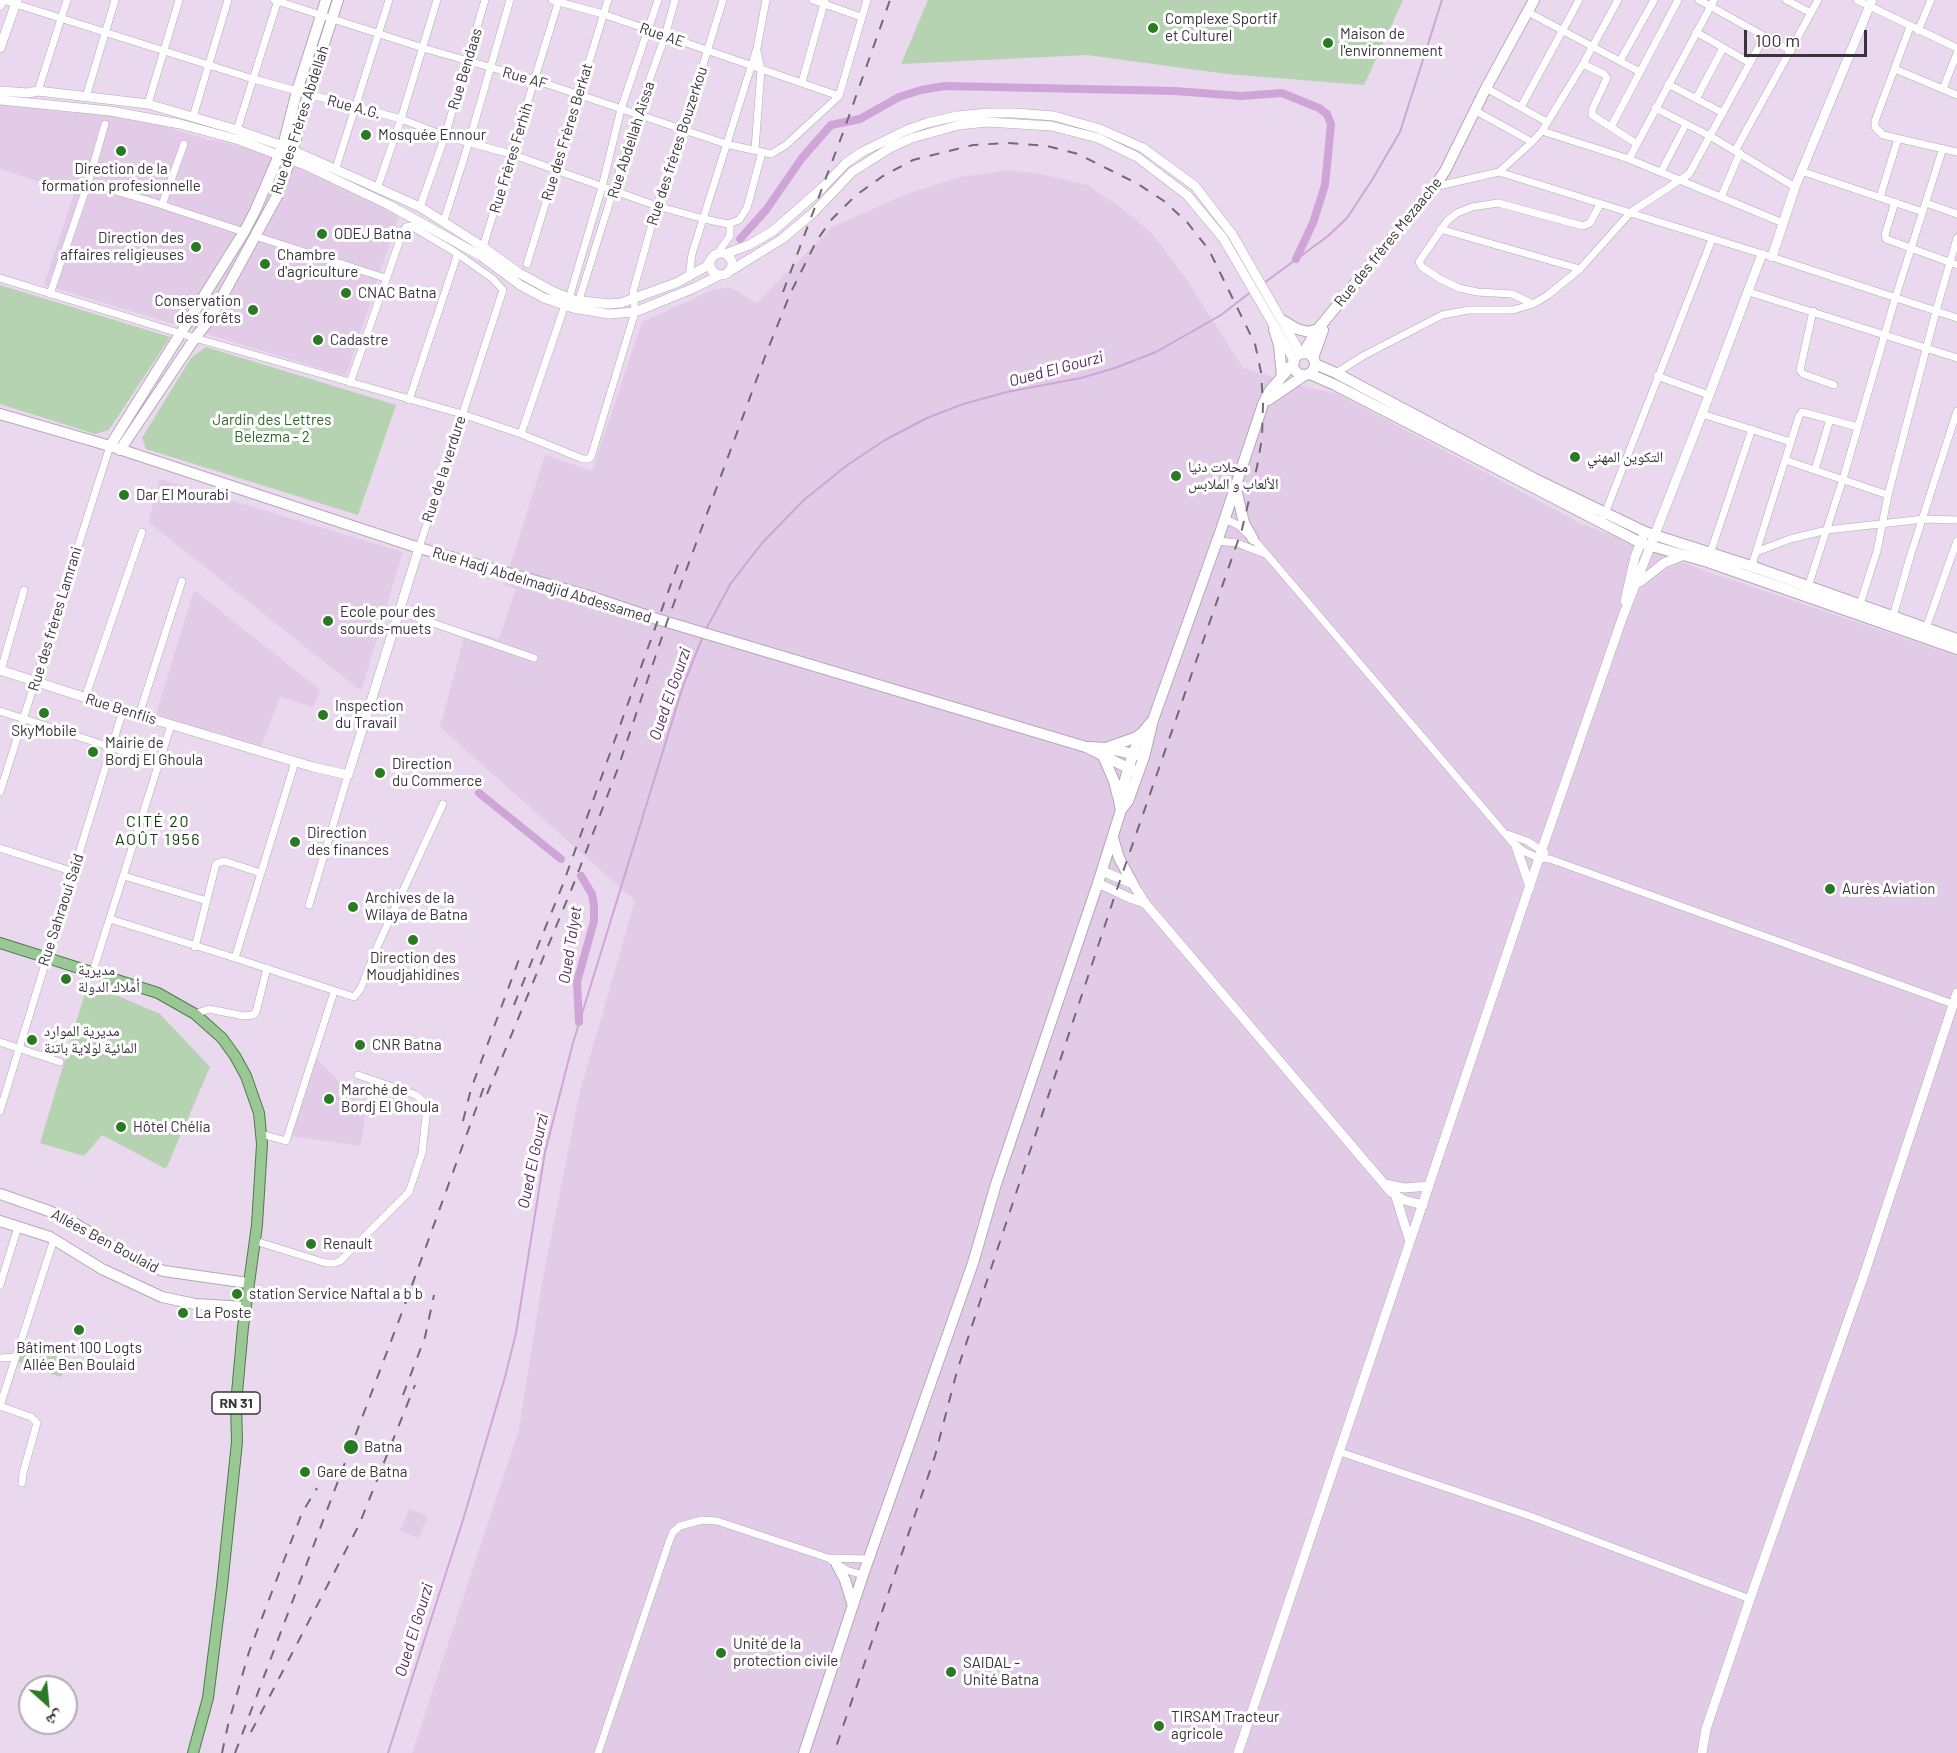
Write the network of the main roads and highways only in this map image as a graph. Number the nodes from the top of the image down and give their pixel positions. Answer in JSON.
{"nodes":[{"id":1,"x":327,"y":0,"type":"edge"},
{"id":2,"x":338,"y":0,"type":"edge"},
{"id":3,"x":1534,"y":0,"type":"edge"},
{"id":4,"x":327,"y":18,"type":"junction"},
{"id":5,"x":250,"y":234,"type":"junction"},
{"id":6,"x":1282,"y":320,"type":"road end"},
{"id":7,"x":1326,"y":321,"type":"junction"},
{"id":8,"x":1274,"y":329,"type":"road end"},
{"id":9,"x":1318,"y":329,"type":"junction"},
{"id":10,"x":1304,"y":362,"type":"junction"},
{"id":11,"x":1282,"y":376,"type":"junction"},
{"id":12,"x":1266,"y":402,"type":"junction"},
{"id":13,"x":0,"y":414,"type":"edge"},
{"id":14,"x":115,"y":448,"type":"junction"},
{"id":15,"x":1235,"y":487,"type":"junction"},
{"id":16,"x":1602,"y":518,"type":"junction"},
{"id":17,"x":1253,"y":539,"type":"road end"},
{"id":18,"x":1648,"y":539,"type":"junction"},
{"id":19,"x":1709,"y":558,"type":"junction"},
{"id":20,"x":1807,"y":591,"type":"junction"},
{"id":21,"x":1892,"y":620,"type":"junction"},
{"id":22,"x":1957,"y":639,"type":"edge"},
{"id":23,"x":1957,"y":649,"type":"edge"},
{"id":24,"x":1154,"y":720,"type":"junction"},
{"id":25,"x":1142,"y":733,"type":"junction"},
{"id":26,"x":1105,"y":753,"type":"junction"},
{"id":27,"x":1139,"y":755,"type":"junction"},
{"id":28,"x":1133,"y":772,"type":"junction"},
{"id":29,"x":1120,"y":806,"type":"junction"},
{"id":30,"x":1113,"y":838,"type":"junction"},
{"id":31,"x":1133,"y":884,"type":"road end"},
{"id":32,"x":0,"y":943,"type":"edge"},
{"id":33,"x":0,"y":1194,"type":"edge"},
{"id":34,"x":0,"y":1221,"type":"edge"},
{"id":35,"x":248,"y":1283,"type":"junction"},
{"id":36,"x":246,"y":1307,"type":"junction"},
{"id":37,"x":837,"y":1565,"type":"road end"},
{"id":38,"x":853,"y":1606,"type":"junction"},
{"id":39,"x":193,"y":1753,"type":"edge"},
{"id":40,"x":804,"y":1753,"type":"edge"}],
"edges":[{"from":1,"to":4,"type":"main road","name":"Rue des Frères Abdellah"},
{"from":2,"to":4,"type":"main road","name":"Rue des Frères Abdellah"},
{"from":3,"to":7,"type":"main road","name":"Rue des frères Mezaache"},
{"from":4,"to":5,"type":"main road","name":"Rue des Frères Abdellah"},
{"from":5,"to":14,"type":"main road","name":"Rue des Frères Abdellah"},
{"from":5,"to":14,"type":"main road","name":"Rue des Frères Abdellah"},
{"from":6,"to":9,"type":"main road"},
{"from":7,"to":9,"type":"main road","name":"Rue des frères Mezaache"},
{"from":7,"to":10,"type":"main road"},
{"from":8,"to":11,"type":"main road"},
{"from":9,"to":10,"type":"main road","name":"Rue des frères Mezaache"},
{"from":10,"to":11,"type":"main road"},
{"from":10,"to":12,"type":"main road"},
{"from":10,"to":16,"type":"main road"},
{"from":10,"to":16,"type":"main road"},
{"from":11,"to":12,"type":"main road"},
{"from":12,"to":15,"type":"main road"},
{"from":13,"to":14,"type":"main road","name":"Rue Hadj Abdelmadjid Abdessamed"},
{"from":14,"to":26,"type":"main road","name":"Rue Hadj Abdelmadjid Abdessamed"},
{"from":15,"to":17,"type":"main road"},
{"from":15,"to":24,"type":"main road"},
{"from":16,"to":18,"type":"main road"},
{"from":18,"to":19,"type":"main road"},
{"from":18,"to":19,"type":"main road"},
{"from":19,"to":20,"type":"main road"},
{"from":20,"to":21,"type":"main road"},
{"from":20,"to":21,"type":"main road"},
{"from":21,"to":22,"type":"main road"},
{"from":21,"to":23,"type":"main road"},
{"from":24,"to":25,"type":"main road"},
{"from":24,"to":27,"type":"main road"},
{"from":25,"to":26,"type":"main road"},
{"from":25,"to":27,"type":"main road"},
{"from":26,"to":27,"type":"main road"},
{"from":26,"to":28,"type":"main road"},
{"from":26,"to":29,"type":"main road"},
{"from":27,"to":28,"type":"main road"},
{"from":28,"to":29,"type":"main road"},
{"from":29,"to":30,"type":"main road"},
{"from":30,"to":31,"type":"main road"},
{"from":30,"to":38,"type":"main road"},
{"from":32,"to":35,"type":"main road","number":"RN 31"},
{"from":33,"to":35,"type":"main road","name":"Allées Ben Boulaid"},
{"from":34,"to":36,"type":"main road","name":"Allées Ben Boulaid"},
{"from":35,"to":36,"type":"main road","number":"RN 31"},
{"from":36,"to":39,"type":"main road","number":"RN 31"},
{"from":37,"to":38,"type":"main road"},
{"from":38,"to":40,"type":"main road"}]}
